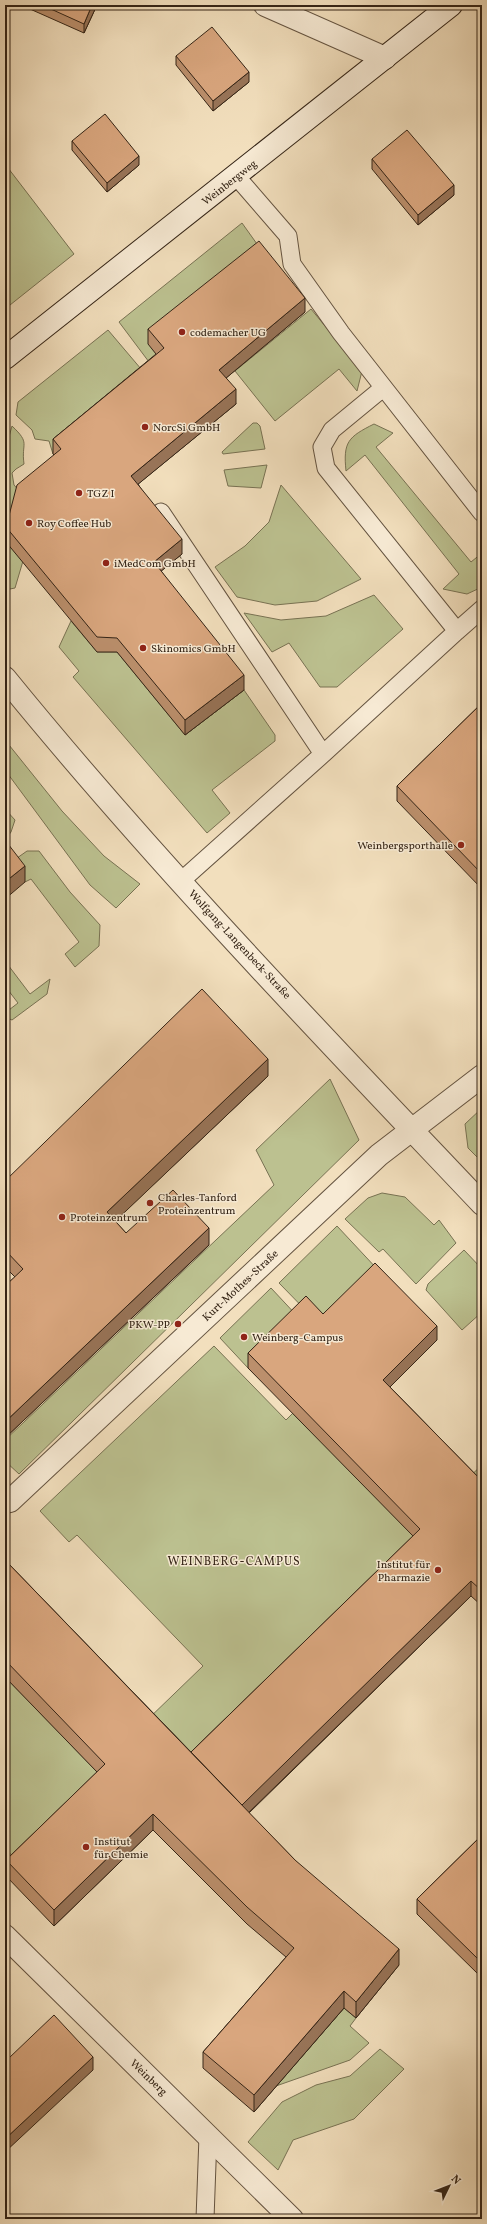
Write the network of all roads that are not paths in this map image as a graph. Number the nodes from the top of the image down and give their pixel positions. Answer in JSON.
{"nodes":[{"id":1,"x":265,"y":5,"type":"edge"},
{"id":2,"x":452,"y":5,"type":"edge"},
{"id":3,"x":385,"y":58,"type":"junction"},
{"id":4,"x":236,"y":176,"type":"junction"},
{"id":5,"x":5,"y":358,"type":"edge"},
{"id":6,"x":383,"y":388,"type":"junction"},
{"id":7,"x":161,"y":512,"type":"edge"},
{"id":8,"x":482,"y":513,"type":"edge"},
{"id":9,"x":482,"y":609,"type":"edge"},
{"id":10,"x":457,"y":631,"type":"junction"},
{"id":11,"x":5,"y":678,"type":"edge"},
{"id":12,"x":323,"y":754,"type":"junction"},
{"id":13,"x":181,"y":881,"type":"junction"},
{"id":14,"x":482,"y":1076,"type":"edge"},
{"id":15,"x":412,"y":1130,"type":"junction"},
{"id":16,"x":482,"y":1204,"type":"edge"},
{"id":17,"x":5,"y":1502,"type":"edge"},
{"id":18,"x":5,"y":1936,"type":"edge"},
{"id":19,"x":208,"y":2136,"type":"junction"},
{"id":20,"x":205,"y":2219,"type":"edge"},
{"id":21,"x":292,"y":2219,"type":"edge"}],
"edges":[{"from":1,"to":3,"type":"street"},
{"from":2,"to":3,"type":"street","name":"Weinbergweg"},
{"from":3,"to":4,"type":"street","name":"Weinbergweg"},
{"from":4,"to":5,"type":"street","name":"Weinbergweg"},
{"from":4,"to":6,"type":"lane"},
{"from":6,"to":8,"type":"lane"},
{"from":6,"to":10,"type":"lane"},
{"from":7,"to":12,"type":"lane"},
{"from":9,"to":10,"type":"lane"},
{"from":10,"to":12,"type":"lane"},
{"from":11,"to":13,"type":"street","name":"Wolfgang-Langenbeck-Straße"},
{"from":12,"to":13,"type":"lane"},
{"from":13,"to":15,"type":"street","name":"Wolfgang-Langenbeck-Straße"},
{"from":14,"to":15,"type":"street","name":"Kurt-Mothes-Straße"},
{"from":15,"to":16,"type":"street","name":"Wolfgang-Langenbeck-Straße"},
{"from":15,"to":17,"type":"street","name":"Kurt-Mothes-Straße"},
{"from":18,"to":19,"type":"street","name":"Weinberg"},
{"from":19,"to":20,"type":"lane"},
{"from":19,"to":21,"type":"street","name":"Weinberg"}]}
